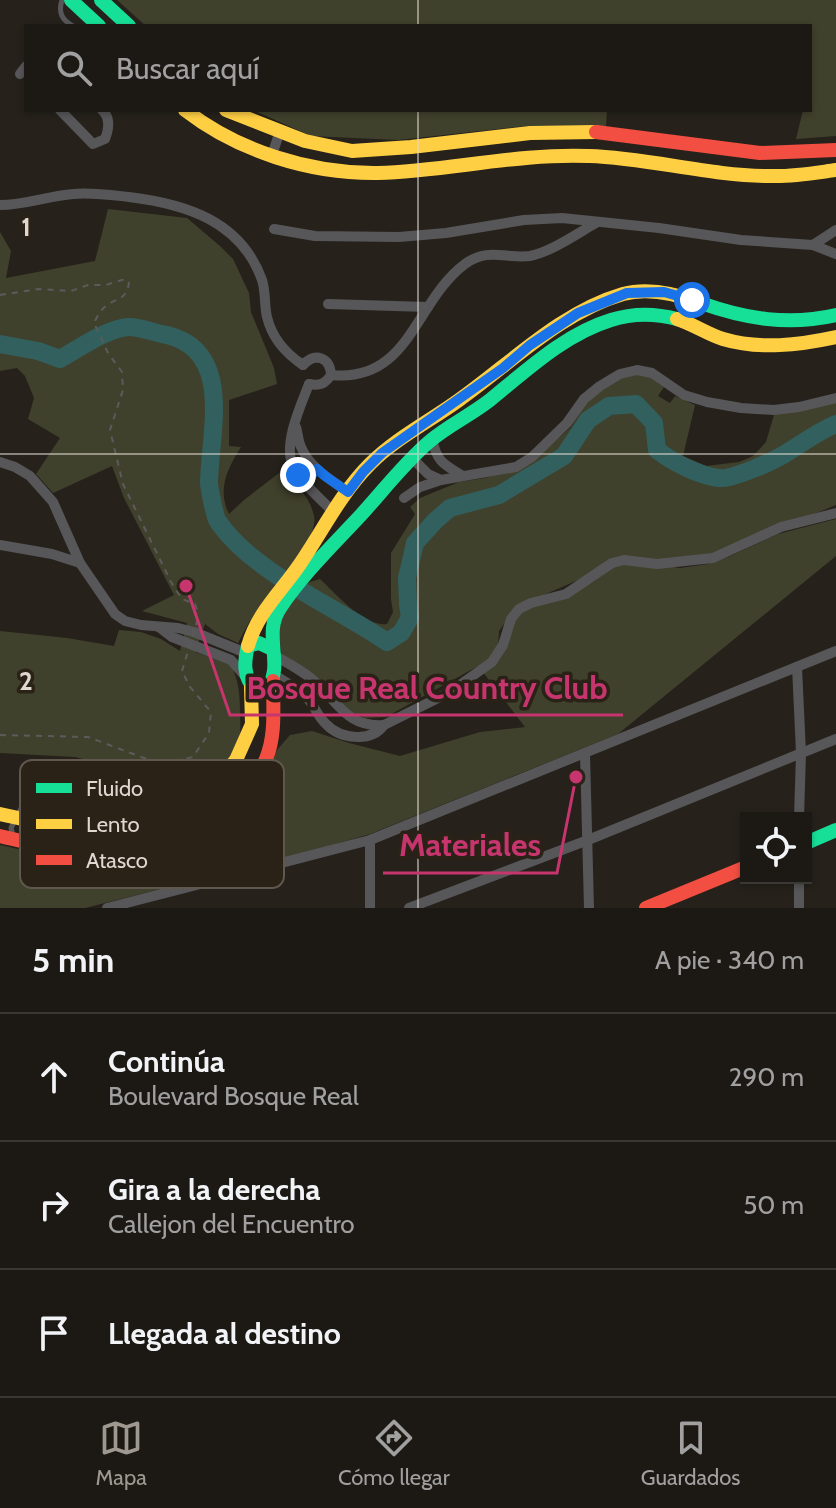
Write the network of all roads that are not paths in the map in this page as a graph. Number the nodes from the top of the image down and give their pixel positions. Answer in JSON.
{"nodes":[{"id":1,"x":62,"y":0,"type":"edge"},
{"id":2,"x":71,"y":0,"type":"edge"},
{"id":3,"x":101,"y":0,"type":"edge"},
{"id":4,"x":71,"y":24,"type":"edge"},
{"id":5,"x":96,"y":24,"type":"edge"},
{"id":6,"x":127,"y":24,"type":"edge"},
{"id":7,"x":62,"y":112,"type":"edge"},
{"id":8,"x":104,"y":112,"type":"edge"},
{"id":9,"x":188,"y":112,"type":"edge"},
{"id":10,"x":231,"y":112,"type":"edge"},
{"id":11,"x":280,"y":131,"type":"junction"},
{"id":12,"x":836,"y":150,"type":"edge"},
{"id":13,"x":272,"y":155,"type":"junction"},
{"id":14,"x":836,"y":170,"type":"edge"},
{"id":15,"x":0,"y":205,"type":"edge"},
{"id":16,"x":598,"y":222,"type":"junction"},
{"id":17,"x":274,"y":229,"type":"dead end"},
{"id":18,"x":836,"y":230,"type":"edge"},
{"id":19,"x":813,"y":245,"type":"junction"},
{"id":20,"x":836,"y":254,"type":"edge"},
{"id":21,"x":328,"y":304,"type":"dead end"},
{"id":22,"x":428,"y":307,"type":"junction"},
{"id":23,"x":836,"y":315,"type":"edge"},
{"id":24,"x":836,"y":337,"type":"edge"},
{"id":25,"x":303,"y":365,"type":"junction"},
{"id":26,"x":507,"y":374,"type":"junction"},
{"id":27,"x":331,"y":375,"type":"junction"},
{"id":28,"x":309,"y":384,"type":"junction"},
{"id":29,"x":836,"y":398,"type":"edge"},
{"id":30,"x":295,"y":421,"type":"junction"},
{"id":31,"x":432,"y":439,"type":"junction"},
{"id":32,"x":413,"y":459,"type":"junction"},
{"id":33,"x":0,"y":462,"type":"edge"},
{"id":34,"x":317,"y":469,"type":"junction"},
{"id":35,"x":463,"y":476,"type":"junction"},
{"id":36,"x":441,"y":480,"type":"junction"},
{"id":37,"x":305,"y":482,"type":"junction"},
{"id":38,"x":348,"y":492,"type":"junction"},
{"id":39,"x":404,"y":498,"type":"dead end"},
{"id":40,"x":333,"y":512,"type":"junction"},
{"id":41,"x":836,"y":513,"type":"edge"},
{"id":42,"x":0,"y":545,"type":"edge"},
{"id":43,"x":80,"y":563,"type":"junction"},
{"id":44,"x":302,"y":569,"type":"junction"},
{"id":45,"x":273,"y":610,"type":"junction"},
{"id":46,"x":158,"y":626,"type":"junction"},
{"id":47,"x":247,"y":649,"type":"junction"},
{"id":48,"x":836,"y":651,"type":"edge"},
{"id":49,"x":274,"y":652,"type":"junction"},
{"id":50,"x":797,"y":667,"type":"junction"},
{"id":51,"x":274,"y":678,"type":"junction"},
{"id":52,"x":250,"y":684,"type":"junction"},
{"id":53,"x":319,"y":686,"type":"junction"},
{"id":54,"x":308,"y":698,"type":"junction"},
{"id":55,"x":384,"y":725,"type":"junction"},
{"id":56,"x":836,"y":739,"type":"edge"},
{"id":57,"x":801,"y":753,"type":"junction"},
{"id":58,"x":585,"y":754,"type":"junction"},
{"id":59,"x":236,"y":760,"type":"edge"},
{"id":60,"x":266,"y":760,"type":"edge"},
{"id":61,"x":20,"y":810,"type":"edge"},
{"id":62,"x":799,"y":812,"type":"edge"},
{"id":63,"x":0,"y":814,"type":"edge"},
{"id":64,"x":16,"y":818,"type":"junction"},
{"id":65,"x":20,"y":819,"type":"edge"},
{"id":66,"x":836,"y":830,"type":"edge"},
{"id":67,"x":7,"y":838,"type":"edge"},
{"id":68,"x":370,"y":840,"type":"junction"},
{"id":69,"x":588,"y":840,"type":"junction"},
{"id":70,"x":812,"y":840,"type":"edge"},
{"id":71,"x":284,"y":864,"type":"edge"},
{"id":72,"x":740,"y":869,"type":"edge"},
{"id":73,"x":799,"y":884,"type":"edge"},
{"id":74,"x":199,"y":888,"type":"edge"},
{"id":75,"x":142,"y":904,"type":"edge"},
{"id":76,"x":107,"y":908,"type":"edge"},
{"id":77,"x":370,"y":908,"type":"edge"},
{"id":78,"x":409,"y":908,"type":"edge"},
{"id":79,"x":589,"y":908,"type":"edge"},
{"id":80,"x":646,"y":908,"type":"edge"},
{"id":81,"x":799,"y":908,"type":"edge"}],
"edges":[{"from":1,"to":4,"type":"lane"},
{"from":2,"to":5,"type":"street"},
{"from":3,"to":6,"type":"street"},
{"from":7,"to":8,"type":"street"},
{"from":9,"to":13,"type":"street"},
{"from":10,"to":11,"type":"street"},
{"from":11,"to":12,"type":"street"},
{"from":11,"to":13,"type":"street"},
{"from":13,"to":14,"type":"street"},
{"from":15,"to":25,"type":"street"},
{"from":16,"to":17,"type":"street"},
{"from":16,"to":19,"type":"street"},
{"from":16,"to":22,"type":"street"},
{"from":18,"to":19,"type":"street"},
{"from":19,"to":20,"type":"street"},
{"from":21,"to":22,"type":"street"},
{"from":22,"to":27,"type":"street"},
{"from":23,"to":26,"type":"street"},
{"from":24,"to":26,"type":"street"},
{"from":25,"to":27,"type":"street"},
{"from":25,"to":28,"type":"street"},
{"from":26,"to":31,"type":"street"},
{"from":26,"to":38,"type":"street"},
{"from":27,"to":28,"type":"street"},
{"from":28,"to":30,"type":"street"},
{"from":29,"to":35,"type":"street"},
{"from":30,"to":34,"type":"street"},
{"from":30,"to":37,"type":"street"},
{"from":31,"to":32,"type":"street"},
{"from":31,"to":35,"type":"street"},
{"from":32,"to":36,"type":"street"},
{"from":32,"to":44,"type":"street"},
{"from":33,"to":43,"type":"street"},
{"from":34,"to":37,"type":"street"},
{"from":34,"to":38,"type":"street"},
{"from":35,"to":36,"type":"street"},
{"from":36,"to":39,"type":"street"},
{"from":37,"to":40,"type":"street"},
{"from":38,"to":40,"type":"street"},
{"from":40,"to":44,"type":"street"},
{"from":41,"to":55,"type":"street"},
{"from":42,"to":43,"type":"street"},
{"from":43,"to":46,"type":"street"},
{"from":44,"to":45,"type":"street"},
{"from":45,"to":47,"type":"street"},
{"from":45,"to":49,"type":"street"},
{"from":46,"to":47,"type":"street"},
{"from":46,"to":52,"type":"street"},
{"from":47,"to":49,"type":"street"},
{"from":47,"to":52,"type":"street"},
{"from":48,"to":50,"type":"street"},
{"from":49,"to":51,"type":"street"},
{"from":49,"to":53,"type":"street"},
{"from":50,"to":57,"type":"street"},
{"from":50,"to":58,"type":"street"},
{"from":51,"to":52,"type":"street"},
{"from":51,"to":54,"type":"street"},
{"from":51,"to":60,"type":"street"},
{"from":52,"to":59,"type":"street"},
{"from":53,"to":54,"type":"street"},
{"from":53,"to":55,"type":"street"},
{"from":54,"to":55,"type":"street"},
{"from":56,"to":57,"type":"street"},
{"from":57,"to":62,"type":"street"},
{"from":57,"to":69,"type":"street"},
{"from":58,"to":68,"type":"street"},
{"from":58,"to":69,"type":"street"},
{"from":61,"to":64,"type":"lane"},
{"from":63,"to":64,"type":"street"},
{"from":64,"to":65,"type":"street"},
{"from":64,"to":67,"type":"lane"},
{"from":66,"to":70,"type":"street"},
{"from":68,"to":71,"type":"street"},
{"from":68,"to":77,"type":"street"},
{"from":69,"to":78,"type":"street"},
{"from":69,"to":79,"type":"street"},
{"from":72,"to":80,"type":"street"},
{"from":73,"to":81,"type":"street"},
{"from":74,"to":75,"type":"street"},
{"from":75,"to":76,"type":"street"}]}
